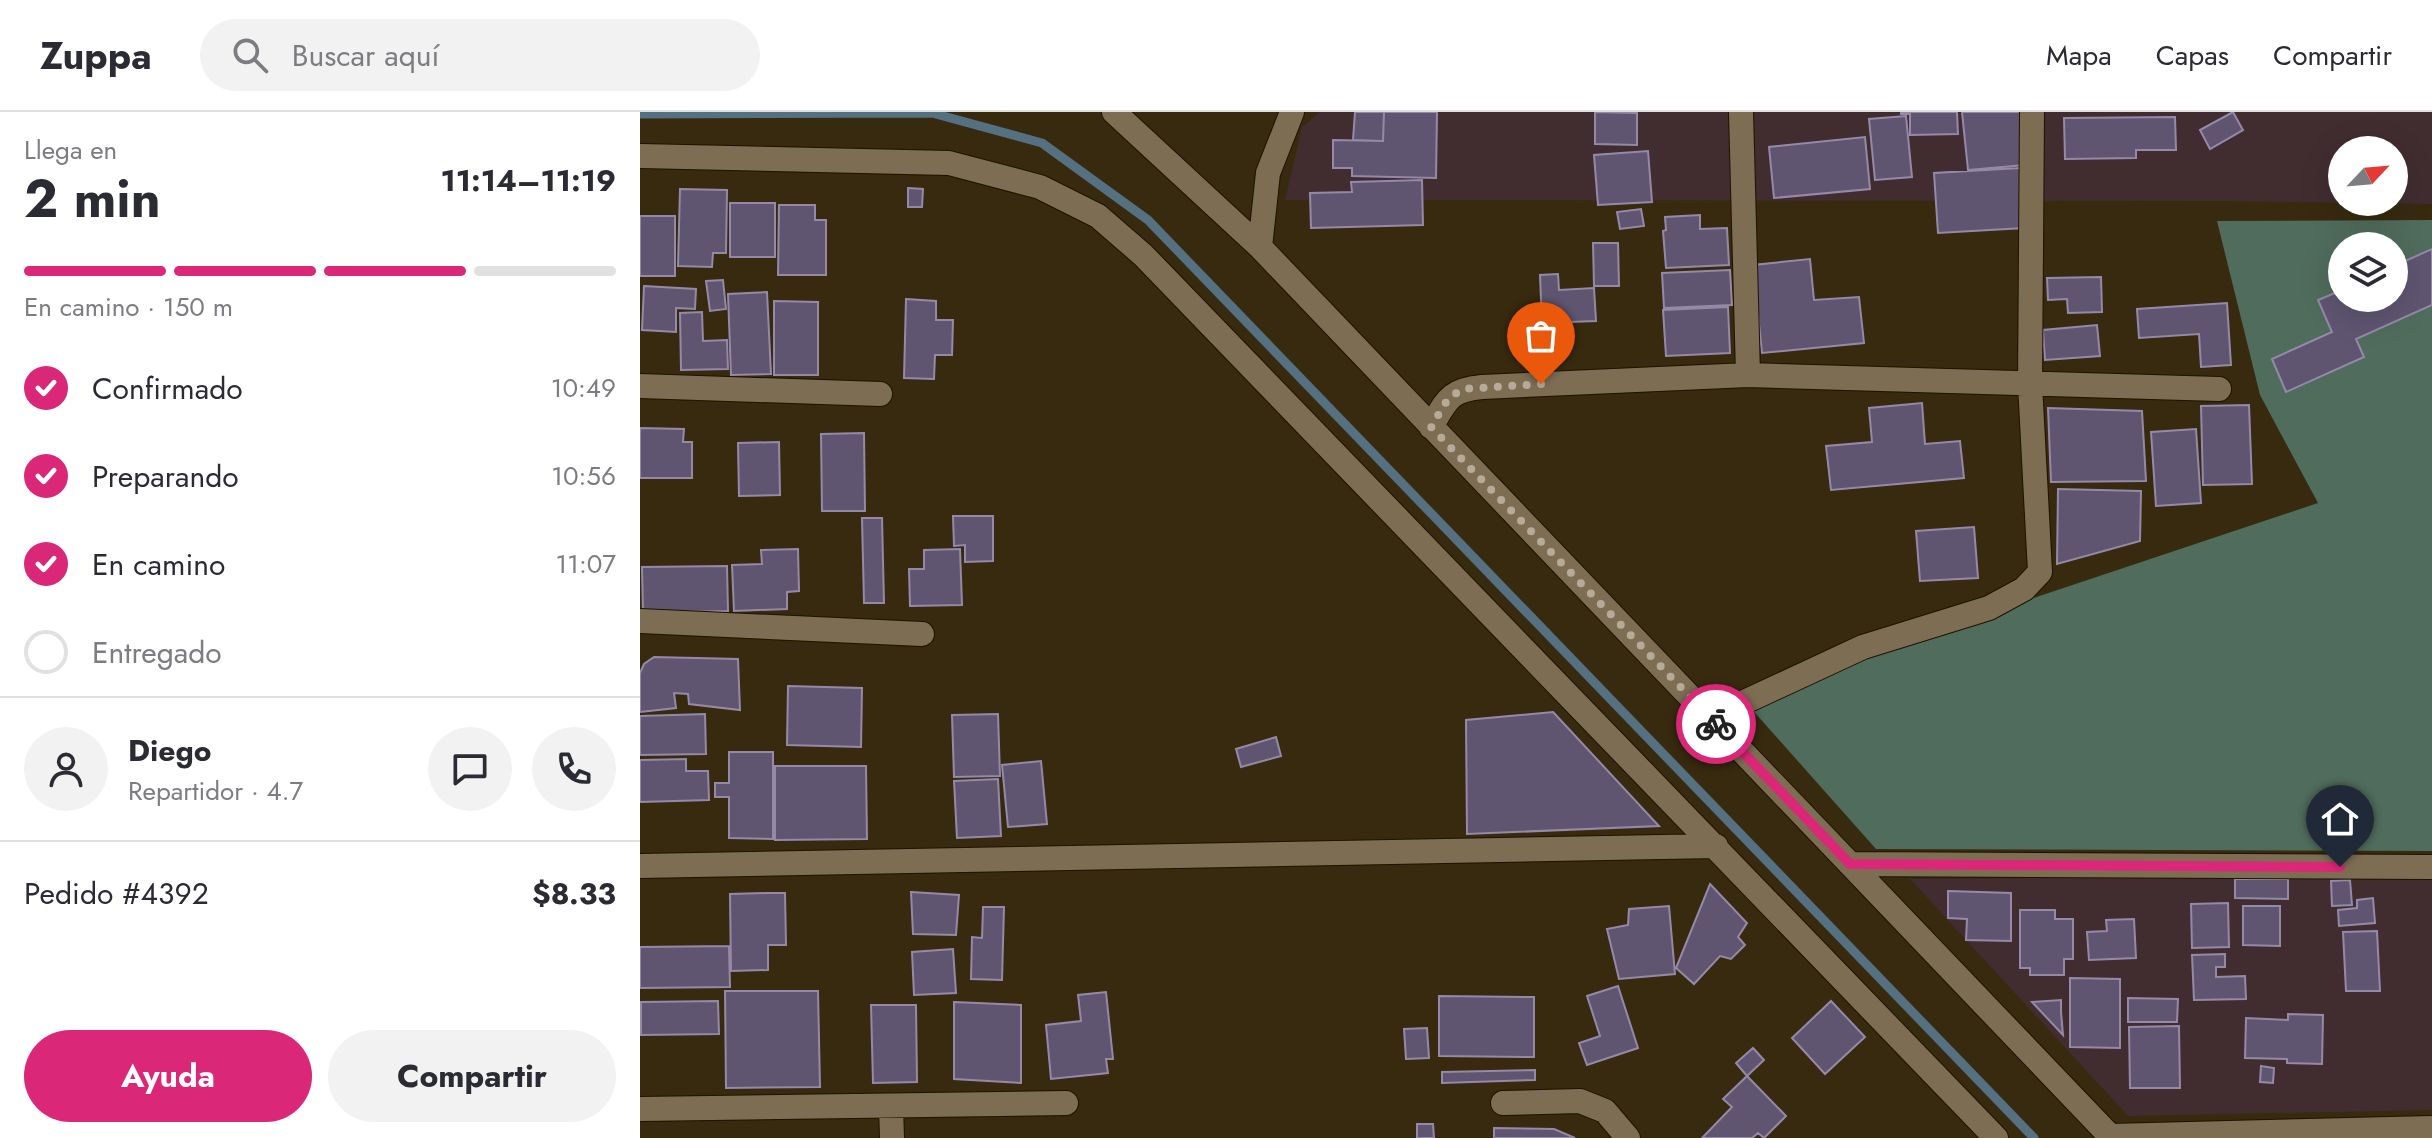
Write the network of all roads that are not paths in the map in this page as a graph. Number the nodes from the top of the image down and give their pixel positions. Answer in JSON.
{"nodes":[{"id":1,"x":1114,"y":112,"type":"edge"},
{"id":2,"x":1292,"y":112,"type":"edge"},
{"id":3,"x":1741,"y":112,"type":"edge"},
{"id":4,"x":2032,"y":112,"type":"edge"},
{"id":5,"x":640,"y":156,"type":"edge"},
{"id":6,"x":1260,"y":247,"type":"junction"},
{"id":7,"x":1748,"y":375,"type":"junction"},
{"id":8,"x":2030,"y":384,"type":"junction"},
{"id":9,"x":640,"y":386,"type":"edge"},
{"id":10,"x":2219,"y":389,"type":"dead end"},
{"id":11,"x":880,"y":394,"type":"dead end"},
{"id":12,"x":1431,"y":427,"type":"junction"},
{"id":13,"x":640,"y":621,"type":"edge"},
{"id":14,"x":922,"y":634,"type":"dead end"},
{"id":15,"x":1710,"y":718,"type":"junction"},
{"id":16,"x":1716,"y":846,"type":"junction"},
{"id":17,"x":1850,"y":864,"type":"junction"},
{"id":18,"x":640,"y":866,"type":"edge"},
{"id":19,"x":2432,"y":867,"type":"edge"},
{"id":20,"x":1066,"y":1103,"type":"dead end"},
{"id":21,"x":1503,"y":1103,"type":"dead end"},
{"id":22,"x":891,"y":1107,"type":"junction"},
{"id":23,"x":640,"y":1109,"type":"edge"},
{"id":24,"x":2432,"y":1128,"type":"edge"},
{"id":25,"x":2111,"y":1137,"type":"edge"},
{"id":26,"x":892,"y":1138,"type":"edge"},
{"id":27,"x":1628,"y":1138,"type":"edge"},
{"id":28,"x":1996,"y":1138,"type":"edge"}],
"edges":[{"from":1,"to":6,"type":"street"},
{"from":2,"to":6,"type":"street"},
{"from":3,"to":7,"type":"street"},
{"from":4,"to":8,"type":"street"},
{"from":5,"to":16,"type":"street"},
{"from":6,"to":12,"type":"street"},
{"from":7,"to":8,"type":"street"},
{"from":7,"to":12,"type":"street"},
{"from":8,"to":10,"type":"street"},
{"from":8,"to":15,"type":"street"},
{"from":9,"to":11,"type":"street"},
{"from":12,"to":15,"type":"street"},
{"from":13,"to":14,"type":"street"},
{"from":15,"to":17,"type":"street"},
{"from":16,"to":18,"type":"street"},
{"from":16,"to":28,"type":"street"},
{"from":17,"to":19,"type":"street"},
{"from":17,"to":25,"type":"street"},
{"from":20,"to":22,"type":"street"},
{"from":21,"to":27,"type":"street"},
{"from":22,"to":23,"type":"street"},
{"from":22,"to":26,"type":"street"},
{"from":24,"to":25,"type":"street"}]}
